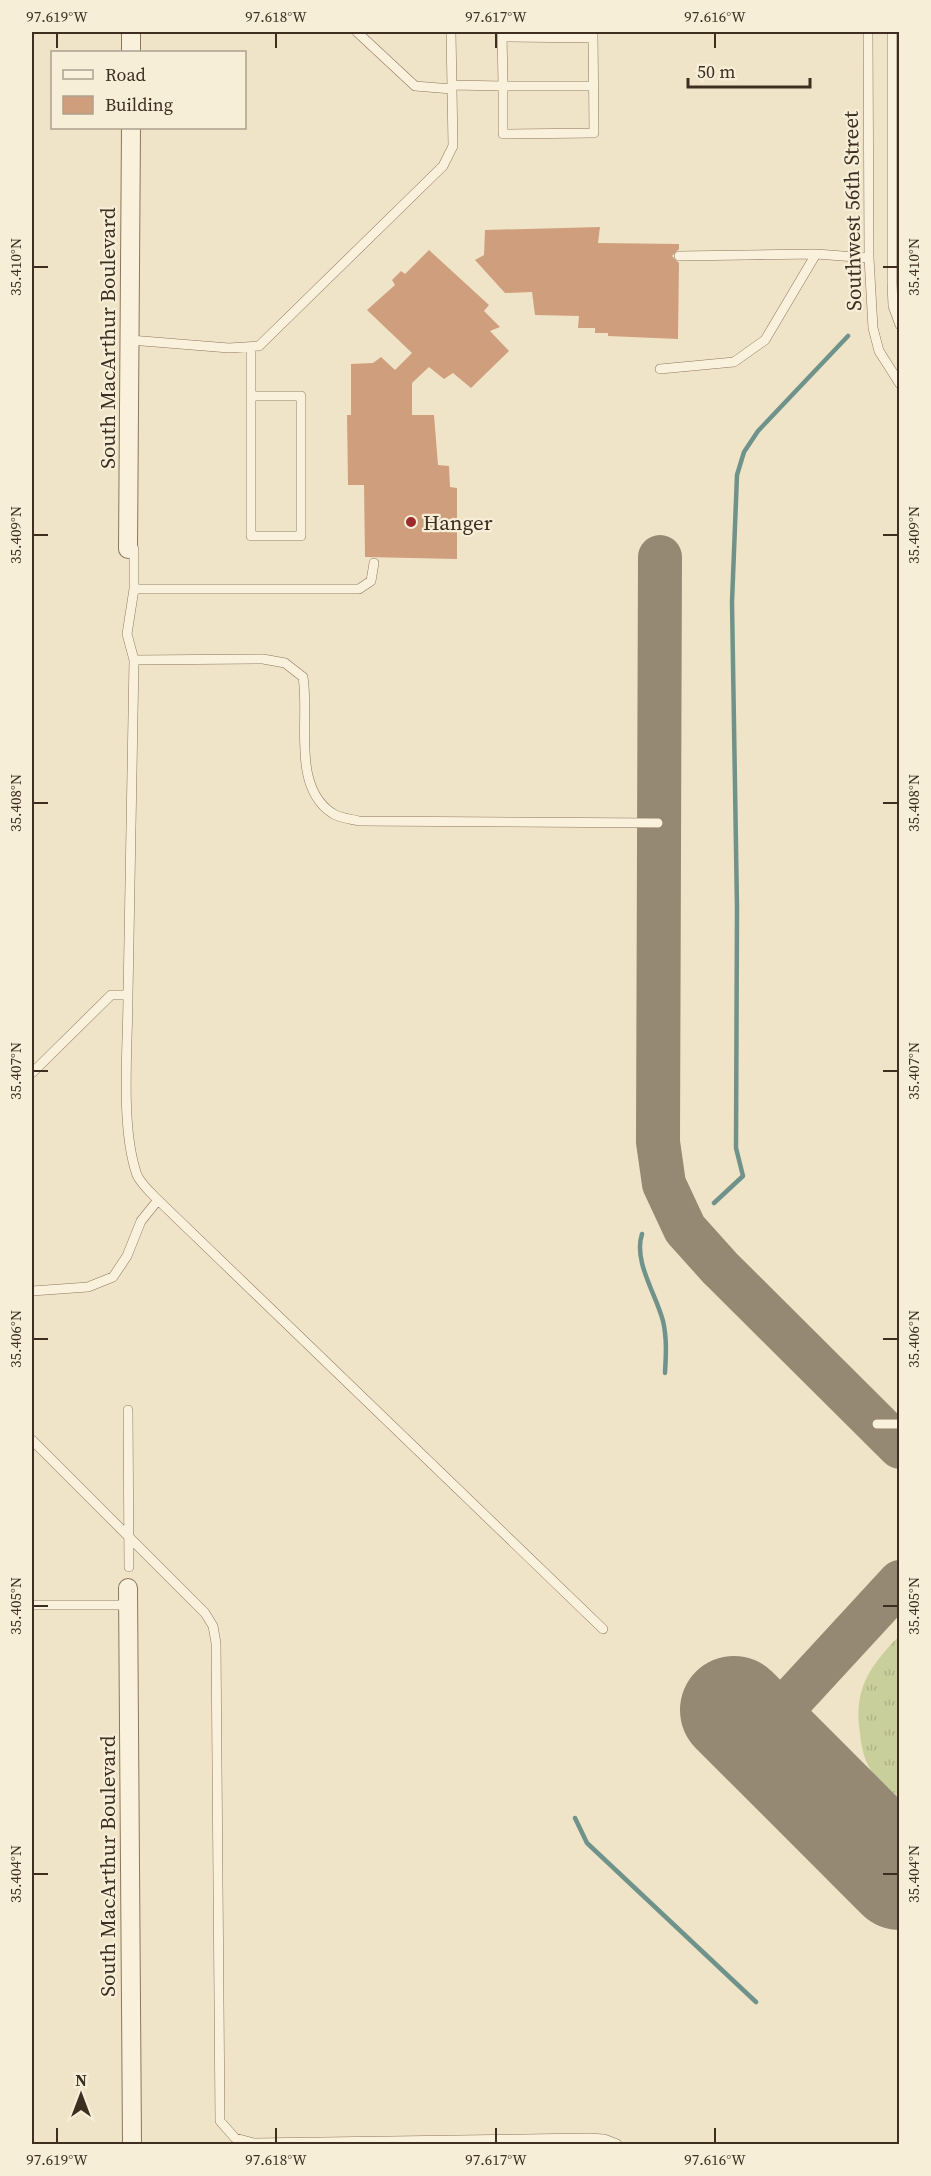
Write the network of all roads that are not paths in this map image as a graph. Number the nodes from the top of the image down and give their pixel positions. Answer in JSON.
{"nodes":[{"id":1,"x":131,"y":32,"type":"edge"},
{"id":2,"x":357,"y":32,"type":"edge"},
{"id":3,"x":451,"y":32,"type":"edge"},
{"id":4,"x":868,"y":32,"type":"edge"},
{"id":5,"x":892,"y":32,"type":"edge"},
{"id":6,"x":502,"y":34,"type":"edge"},
{"id":7,"x":593,"y":35,"type":"edge"},
{"id":8,"x":131,"y":51,"type":"edge"},
{"id":9,"x":502,"y":86,"type":"junction"},
{"id":10,"x":593,"y":86,"type":"junction"},
{"id":11,"x":452,"y":87,"type":"junction"},
{"id":12,"x":130,"y":129,"type":"edge"},
{"id":13,"x":816,"y":254,"type":"junction"},
{"id":14,"x":679,"y":256,"type":"dead end"},
{"id":15,"x":869,"y":258,"type":"junction"},
{"id":16,"x":900,"y":325,"type":"edge"},
{"id":17,"x":130,"y":340,"type":"junction"},
{"id":18,"x":251,"y":346,"type":"junction"},
{"id":19,"x":660,"y":369,"type":"dead end"},
{"id":20,"x":900,"y":384,"type":"edge"},
{"id":21,"x":251,"y":396,"type":"junction"},
{"id":22,"x":131,"y":549,"type":"joint"},
{"id":23,"x":374,"y":563,"type":"dead end"},
{"id":24,"x":134,"y":589,"type":"junction"},
{"id":25,"x":134,"y":660,"type":"junction"},
{"id":26,"x":658,"y":823,"type":"dead end"},
{"id":27,"x":128,"y":995,"type":"junction"},
{"id":28,"x":32,"y":1073,"type":"edge"},
{"id":29,"x":158,"y":1200,"type":"junction"},
{"id":30,"x":32,"y":1291,"type":"edge"},
{"id":31,"x":128,"y":1410,"type":"dead end"},
{"id":32,"x":877,"y":1424,"type":"dead end"},
{"id":33,"x":900,"y":1424,"type":"edge"},
{"id":34,"x":32,"y":1440,"type":"edge"},
{"id":35,"x":128,"y":1538,"type":"junction"},
{"id":36,"x":129,"y":1567,"type":"dead end"},
{"id":37,"x":128,"y":1596,"type":"joint"},
{"id":38,"x":32,"y":1605,"type":"edge"},
{"id":39,"x":603,"y":1629,"type":"dead end"},
{"id":40,"x":132,"y":2145,"type":"edge"},
{"id":41,"x":617,"y":2145,"type":"edge"}],
"edges":[{"from":1,"to":8,"type":"street"},
{"from":2,"to":11,"type":"lane"},
{"from":3,"to":11,"type":"lane"},
{"from":4,"to":15,"type":"lane","name":"Southwest 56th Street"},
{"from":5,"to":16,"type":"lane"},
{"from":6,"to":7,"type":"lane"},
{"from":6,"to":9,"type":"lane"},
{"from":7,"to":10,"type":"lane"},
{"from":9,"to":10,"type":"lane"},
{"from":9,"to":10,"type":"lane"},
{"from":9,"to":11,"type":"lane"},
{"from":11,"to":18,"type":"lane"},
{"from":12,"to":17,"type":"street","name":"South MacArthur Boulevard"},
{"from":13,"to":14,"type":"lane"},
{"from":13,"to":15,"type":"lane"},
{"from":13,"to":19,"type":"lane"},
{"from":15,"to":20,"type":"lane","name":"Southwest 56th Street"},
{"from":17,"to":18,"type":"lane"},
{"from":17,"to":22,"type":"street","name":"South MacArthur Boulevard"},
{"from":18,"to":21,"type":"lane"},
{"from":21,"to":21,"type":"lane"},
{"from":22,"to":24,"type":"lane"},
{"from":23,"to":24,"type":"lane"},
{"from":24,"to":25,"type":"lane"},
{"from":25,"to":26,"type":"lane"},
{"from":25,"to":27,"type":"lane"},
{"from":27,"to":28,"type":"lane"},
{"from":27,"to":29,"type":"lane"},
{"from":29,"to":30,"type":"lane"},
{"from":29,"to":39,"type":"lane"},
{"from":31,"to":35,"type":"lane"},
{"from":32,"to":33,"type":"lane"},
{"from":34,"to":35,"type":"lane"},
{"from":35,"to":36,"type":"lane"},
{"from":35,"to":41,"type":"lane"},
{"from":37,"to":38,"type":"lane"},
{"from":37,"to":40,"type":"street","name":"South MacArthur Boulevard"}]}
